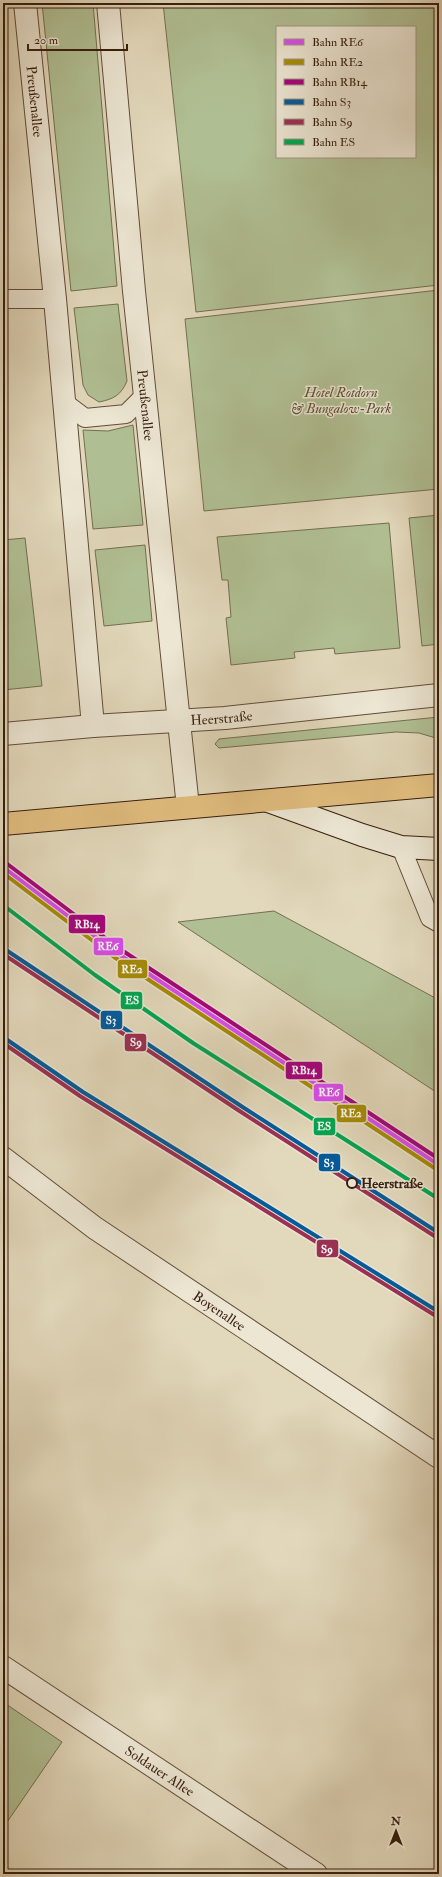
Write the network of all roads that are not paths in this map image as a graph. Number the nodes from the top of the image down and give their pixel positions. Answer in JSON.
{"nodes":[{"id":1,"x":25,"y":3,"type":"edge"},
{"id":2,"x":108,"y":3,"type":"edge"},
{"id":3,"x":3,"y":299,"type":"edge"},
{"id":4,"x":55,"y":299,"type":"junction"},
{"id":5,"x":145,"y":395,"type":"junction"},
{"id":6,"x":65,"y":403,"type":"junction"},
{"id":7,"x":439,"y":695,"type":"edge"},
{"id":8,"x":179,"y":722,"type":"junction"},
{"id":9,"x":92,"y":726,"type":"junction"},
{"id":10,"x":3,"y":734,"type":"edge"},
{"id":11,"x":439,"y":785,"type":"edge"},
{"id":12,"x":268,"y":801,"type":"junction"},
{"id":13,"x":188,"y":807,"type":"junction"},
{"id":14,"x":3,"y":824,"type":"edge"},
{"id":15,"x":401,"y":847,"type":"junction"},
{"id":16,"x":439,"y":850,"type":"edge"},
{"id":17,"x":436,"y":919,"type":"edge"},
{"id":18,"x":3,"y":1158,"type":"edge"},
{"id":19,"x":439,"y":1457,"type":"edge"},
{"id":20,"x":3,"y":1667,"type":"edge"},
{"id":21,"x":316,"y":1874,"type":"edge"}],
"edges":[{"from":1,"to":4,"type":"street","name":"Preußenallee"},
{"from":2,"to":5,"type":"street","name":"Preußenallee"},
{"from":3,"to":4,"type":"lane"},
{"from":4,"to":6,"type":"street","name":"Preußenallee"},
{"from":5,"to":6,"type":"lane"},
{"from":5,"to":8,"type":"street","name":"Preußenallee"},
{"from":6,"to":9,"type":"street","name":"Preußenallee"},
{"from":7,"to":8,"type":"street","name":"Heerstraße"},
{"from":8,"to":9,"type":"street","name":"Heerstraße"},
{"from":8,"to":13,"type":"street","name":"Preußenallee"},
{"from":9,"to":10,"type":"street","name":"Heerstraße"},
{"from":11,"to":12,"type":"main road"},
{"from":12,"to":13,"type":"main road"},
{"from":12,"to":15,"type":"street"},
{"from":13,"to":14,"type":"main road"},
{"from":15,"to":16,"type":"street"},
{"from":15,"to":17,"type":"lane"},
{"from":18,"to":19,"type":"street","name":"Boyenallee"},
{"from":20,"to":21,"type":"street","name":"Soldauer Allee"}]}
